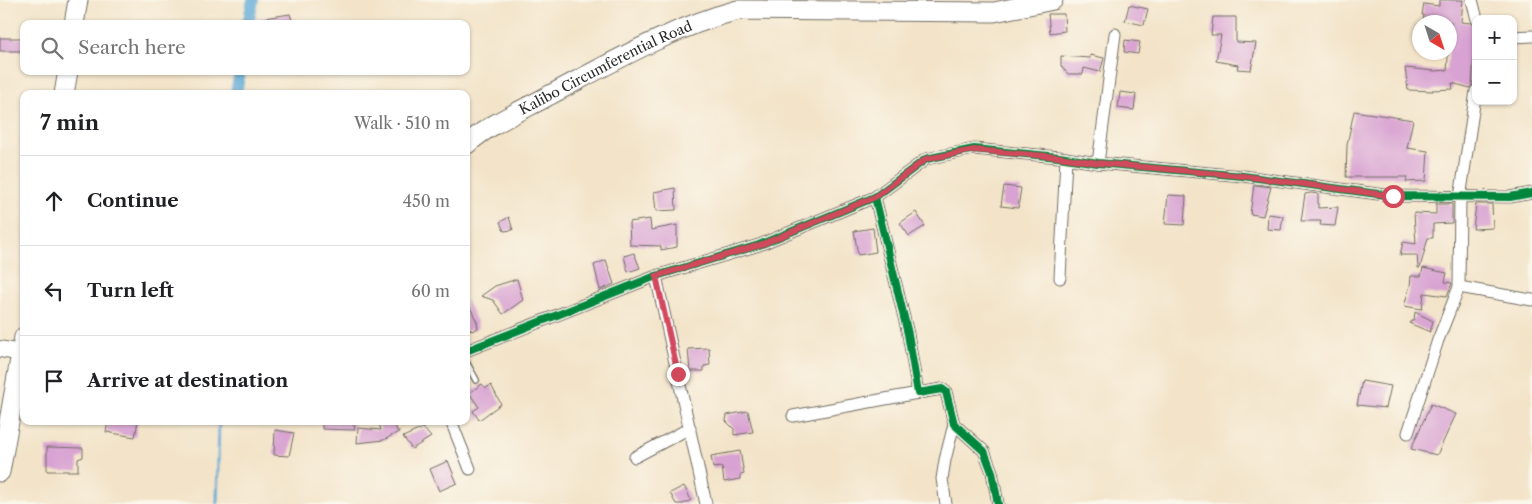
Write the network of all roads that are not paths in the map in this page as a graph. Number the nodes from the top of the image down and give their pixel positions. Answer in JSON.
{"nodes":[{"id":1,"x":78,"y":0,"type":"edge"},
{"id":2,"x":1053,"y":0,"type":"edge"},
{"id":3,"x":1472,"y":0,"type":"edge"},
{"id":4,"x":1476,"y":15,"type":"edge"},
{"id":5,"x":75,"y":20,"type":"edge"},
{"id":6,"x":1115,"y":34,"type":"dead end"},
{"id":7,"x":1532,"y":36,"type":"edge"},
{"id":8,"x":1517,"y":37,"type":"edge"},
{"id":9,"x":67,"y":75,"type":"edge"},
{"id":10,"x":65,"y":90,"type":"edge"},
{"id":11,"x":1474,"y":105,"type":"edge"},
{"id":12,"x":470,"y":142,"type":"edge"},
{"id":13,"x":1066,"y":158,"type":"junction"},
{"id":14,"x":1098,"y":163,"type":"junction"},
{"id":15,"x":1532,"y":193,"type":"edge"},
{"id":16,"x":875,"y":197,"type":"junction"},
{"id":17,"x":1460,"y":198,"type":"junction"},
{"id":18,"x":656,"y":276,"type":"junction"},
{"id":19,"x":1060,"y":278,"type":"dead end"},
{"id":20,"x":1459,"y":287,"type":"junction"},
{"id":21,"x":1532,"y":300,"type":"edge"},
{"id":22,"x":20,"y":348,"type":"edge"},
{"id":23,"x":0,"y":349,"type":"edge"},
{"id":24,"x":470,"y":349,"type":"edge"},
{"id":25,"x":20,"y":364,"type":"edge"},
{"id":26,"x":470,"y":369,"type":"edge"},
{"id":27,"x":476,"y":380,"type":"dead end"},
{"id":28,"x":918,"y":393,"type":"junction"},
{"id":29,"x":793,"y":416,"type":"dead end"},
{"id":30,"x":954,"y":424,"type":"junction"},
{"id":31,"x":453,"y":425,"type":"edge"},
{"id":32,"x":690,"y":428,"type":"junction"},
{"id":33,"x":1408,"y":433,"type":"dead end"},
{"id":34,"x":634,"y":457,"type":"dead end"},
{"id":35,"x":470,"y":469,"type":"dead end"},
{"id":36,"x":0,"y":472,"type":"edge"},
{"id":37,"x":706,"y":504,"type":"edge"},
{"id":38,"x":946,"y":504,"type":"edge"},
{"id":39,"x":998,"y":504,"type":"edge"}],
"edges":[{"from":1,"to":5,"type":"main road"},
{"from":2,"to":12,"type":"main road","name":"Kalibo Circumferential Road"},
{"from":3,"to":4,"type":"street"},
{"from":6,"to":14,"type":"street"},
{"from":7,"to":8,"type":"street"},
{"from":9,"to":10,"type":"main road"},
{"from":11,"to":17,"type":"street"},
{"from":13,"to":14,"type":"street"},
{"from":13,"to":16,"type":"street"},
{"from":13,"to":19,"type":"street"},
{"from":14,"to":17,"type":"street"},
{"from":15,"to":17,"type":"street"},
{"from":16,"to":18,"type":"street"},
{"from":16,"to":28,"type":"street"},
{"from":17,"to":20,"type":"street"},
{"from":18,"to":24,"type":"street"},
{"from":18,"to":32,"type":"street"},
{"from":20,"to":21,"type":"street"},
{"from":20,"to":33,"type":"street"},
{"from":22,"to":23,"type":"main road"},
{"from":25,"to":36,"type":"main road"},
{"from":26,"to":27,"type":"lane"},
{"from":28,"to":29,"type":"street"},
{"from":28,"to":30,"type":"street"},
{"from":30,"to":38,"type":"street"},
{"from":30,"to":39,"type":"street"},
{"from":31,"to":35,"type":"street"},
{"from":32,"to":34,"type":"street"},
{"from":32,"to":37,"type":"street"}]}
